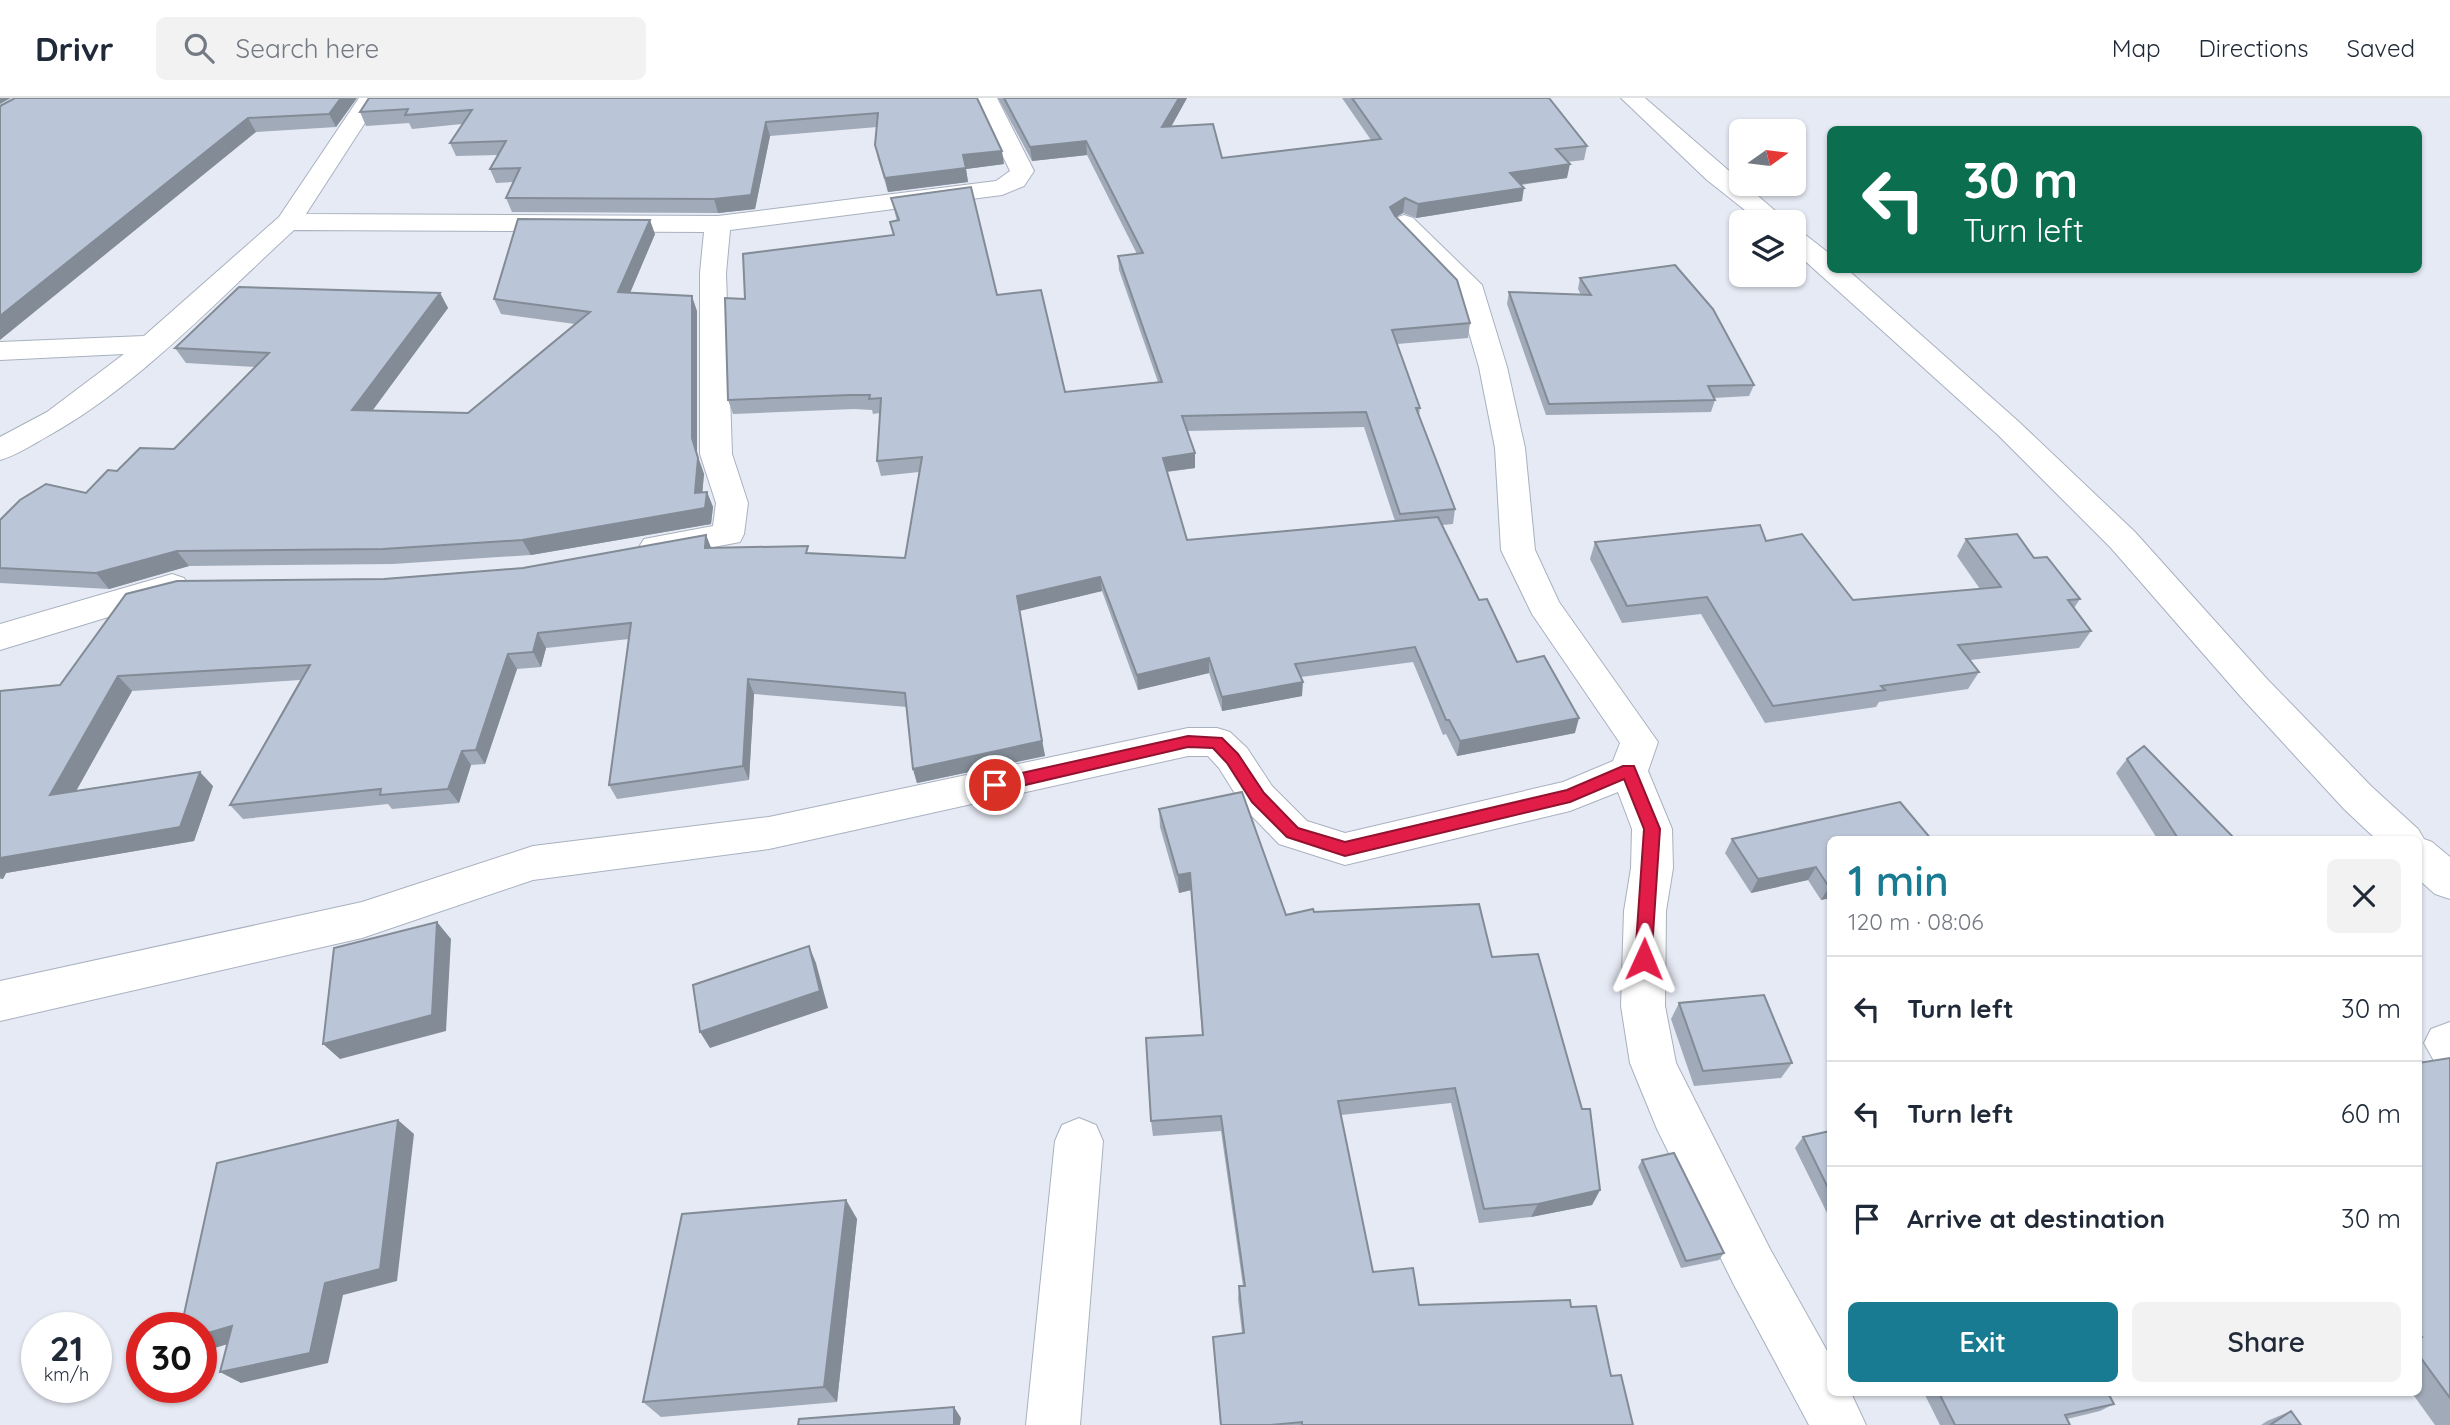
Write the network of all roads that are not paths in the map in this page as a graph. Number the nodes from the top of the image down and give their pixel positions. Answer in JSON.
{"nodes":[{"id":1,"x":370,"y":98,"type":"edge"},
{"id":2,"x":986,"y":98,"type":"edge"},
{"id":3,"x":1632,"y":98,"type":"edge"},
{"id":4,"x":1759,"y":210,"type":"edge"},
{"id":5,"x":288,"y":222,"type":"junction"},
{"id":6,"x":1404,"y":223,"type":"edge"},
{"id":7,"x":719,"y":224,"type":"junction"},
{"id":8,"x":1806,"y":247,"type":"edge"},
{"id":9,"x":1827,"y":264,"type":"edge"},
{"id":10,"x":1838,"y":273,"type":"edge"},
{"id":11,"x":153,"y":344,"type":"junction"},
{"id":12,"x":0,"y":351,"type":"edge"},
{"id":13,"x":0,"y":450,"type":"edge"},
{"id":14,"x":623,"y":552,"type":"edge"},
{"id":15,"x":202,"y":581,"type":"edge"},
{"id":16,"x":0,"y":637,"type":"edge"},
{"id":17,"x":1629,"y":771,"type":"junction"},
{"id":18,"x":2400,"y":836,"type":"edge"},
{"id":19,"x":2422,"y":857,"type":"edge"},
{"id":20,"x":2450,"y":882,"type":"edge"},
{"id":21,"x":0,"y":1001,"type":"edge"},
{"id":22,"x":1079,"y":1141,"type":"dead end"},
{"id":23,"x":1053,"y":1425,"type":"edge"},
{"id":24,"x":1839,"y":1425,"type":"edge"}],
"edges":[{"from":1,"to":5,"type":"street"},
{"from":2,"to":7,"type":"street"},
{"from":3,"to":4,"type":"street"},
{"from":5,"to":7,"type":"street"},
{"from":5,"to":11,"type":"street"},
{"from":6,"to":17,"type":"street"},
{"from":7,"to":14,"type":"street"},
{"from":8,"to":9,"type":"street"},
{"from":10,"to":18,"type":"street"},
{"from":11,"to":12,"type":"street"},
{"from":11,"to":13,"type":"street"},
{"from":15,"to":16,"type":"street"},
{"from":17,"to":21,"type":"street"},
{"from":17,"to":24,"type":"street"},
{"from":19,"to":20,"type":"street"},
{"from":22,"to":23,"type":"street"}]}
